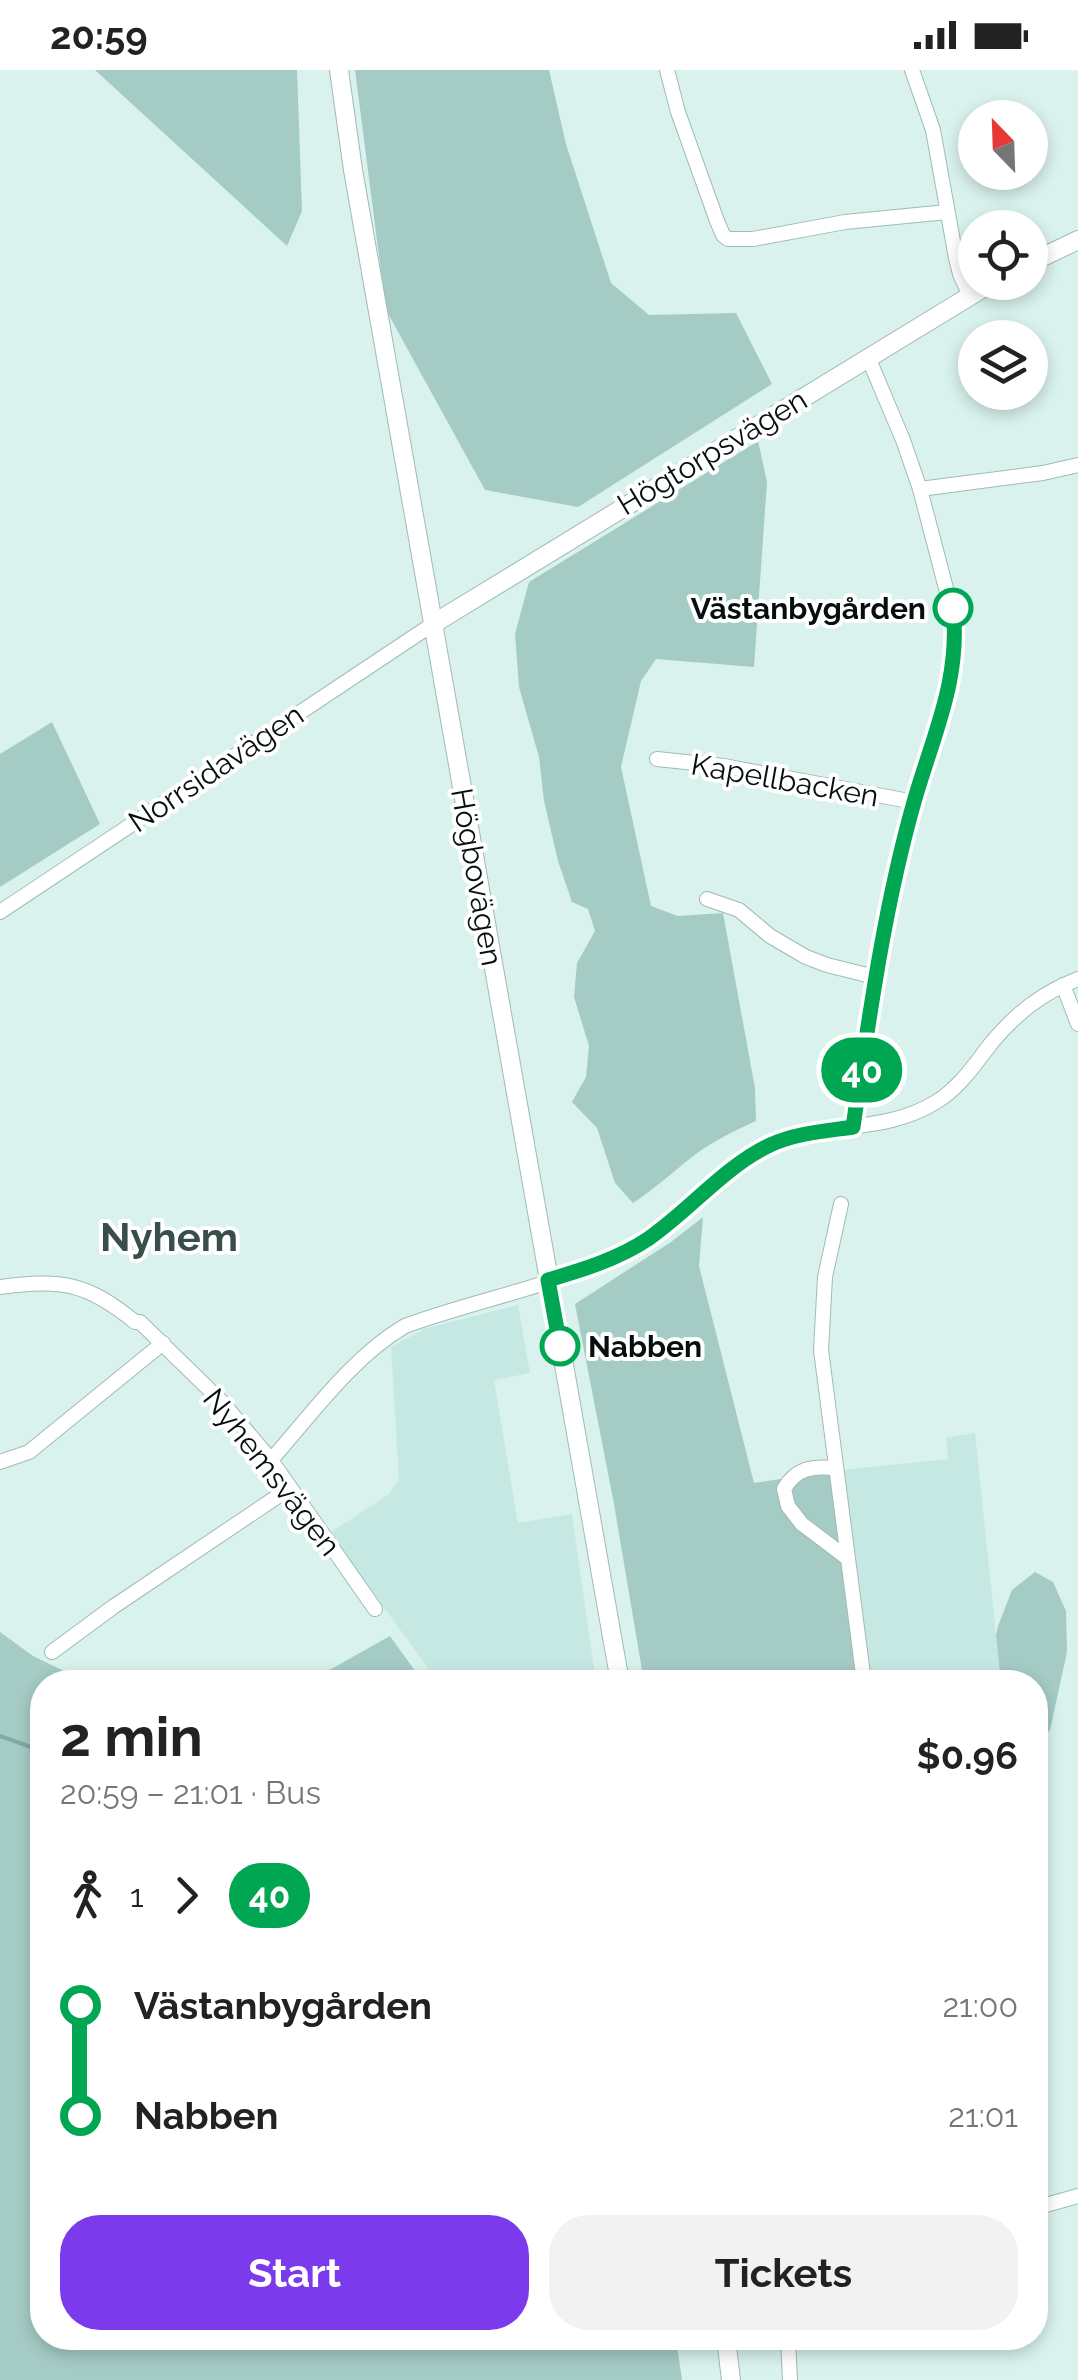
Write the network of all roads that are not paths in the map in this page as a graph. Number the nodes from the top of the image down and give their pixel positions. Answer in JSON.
{"nodes":[{"id":1,"x":339,"y":70,"type":"edge"},
{"id":2,"x":668,"y":70,"type":"edge"},
{"id":3,"x":912,"y":70,"type":"edge"},
{"id":4,"x":947,"y":212,"type":"junction"},
{"id":5,"x":1078,"y":240,"type":"edge"},
{"id":6,"x":1048,"y":254,"type":"edge"},
{"id":7,"x":958,"y":264,"type":"edge"},
{"id":8,"x":963,"y":300,"type":"edge"},
{"id":9,"x":868,"y":357,"type":"junction"},
{"id":10,"x":1078,"y":466,"type":"edge"},
{"id":11,"x":920,"y":489,"type":"junction"},
{"id":12,"x":432,"y":624,"type":"junction"},
{"id":13,"x":657,"y":759,"type":"dead end"},
{"id":14,"x":914,"y":802,"type":"junction"},
{"id":15,"x":706,"y":899,"type":"dead end"},
{"id":16,"x":0,"y":912,"type":"edge"},
{"id":17,"x":874,"y":977,"type":"junction"},
{"id":18,"x":1078,"y":979,"type":"edge"},
{"id":19,"x":1063,"y":985,"type":"junction"},
{"id":20,"x":1078,"y":1024,"type":"edge"},
{"id":21,"x":853,"y":1127,"type":"junction"},
{"id":22,"x":841,"y":1204,"type":"dead end"},
{"id":23,"x":548,"y":1280,"type":"junction"},
{"id":24,"x":0,"y":1287,"type":"edge"},
{"id":25,"x":164,"y":1343,"type":"junction"},
{"id":26,"x":271,"y":1460,"type":"junction"},
{"id":27,"x":0,"y":1462,"type":"edge"},
{"id":28,"x":835,"y":1468,"type":"junction"},
{"id":29,"x":290,"y":1488,"type":"junction"},
{"id":30,"x":847,"y":1558,"type":"junction"},
{"id":31,"x":375,"y":1608,"type":"dead end"},
{"id":32,"x":52,"y":1652,"type":"dead end"},
{"id":33,"x":618,"y":1670,"type":"edge"},
{"id":34,"x":862,"y":1670,"type":"edge"},
{"id":35,"x":1078,"y":2196,"type":"edge"},
{"id":36,"x":1048,"y":2204,"type":"edge"},
{"id":37,"x":727,"y":2350,"type":"edge"},
{"id":38,"x":789,"y":2350,"type":"edge"},
{"id":39,"x":731,"y":2380,"type":"edge"},
{"id":40,"x":790,"y":2380,"type":"edge"}],
"edges":[{"from":1,"to":12,"type":"main road","name":"Högbovägen"},
{"from":2,"to":4,"type":"street"},
{"from":3,"to":4,"type":"street"},
{"from":4,"to":7,"type":"street"},
{"from":5,"to":6,"type":"main road"},
{"from":8,"to":9,"type":"main road","name":"Högtorpsvägen"},
{"from":9,"to":11,"type":"street"},
{"from":9,"to":12,"type":"main road","name":"Högtorpsvägen"},
{"from":10,"to":11,"type":"street"},
{"from":11,"to":14,"type":"street"},
{"from":12,"to":16,"type":"street","name":"Norrsidavägen"},
{"from":12,"to":23,"type":"main road","name":"Högbovägen"},
{"from":13,"to":14,"type":"street","name":"Kapellbacken"},
{"from":14,"to":17,"type":"street"},
{"from":15,"to":17,"type":"street"},
{"from":17,"to":21,"type":"street"},
{"from":18,"to":19,"type":"street"},
{"from":19,"to":20,"type":"street"},
{"from":19,"to":21,"type":"street"},
{"from":21,"to":23,"type":"street"},
{"from":22,"to":28,"type":"street"},
{"from":23,"to":26,"type":"street"},
{"from":23,"to":33,"type":"main road","name":"Högbovägen"},
{"from":24,"to":25,"type":"street","name":"Nyhemsvägen"},
{"from":25,"to":26,"type":"street","name":"Nyhemsvägen"},
{"from":25,"to":27,"type":"street"},
{"from":26,"to":29,"type":"street","name":"Nyhemsvägen"},
{"from":28,"to":30,"type":"street"},
{"from":28,"to":30,"type":"street"},
{"from":29,"to":31,"type":"street","name":"Nyhemsvägen"},
{"from":29,"to":32,"type":"street"},
{"from":30,"to":34,"type":"street"},
{"from":35,"to":36,"type":"street"},
{"from":37,"to":39,"type":"main road"},
{"from":38,"to":40,"type":"street"}]}
